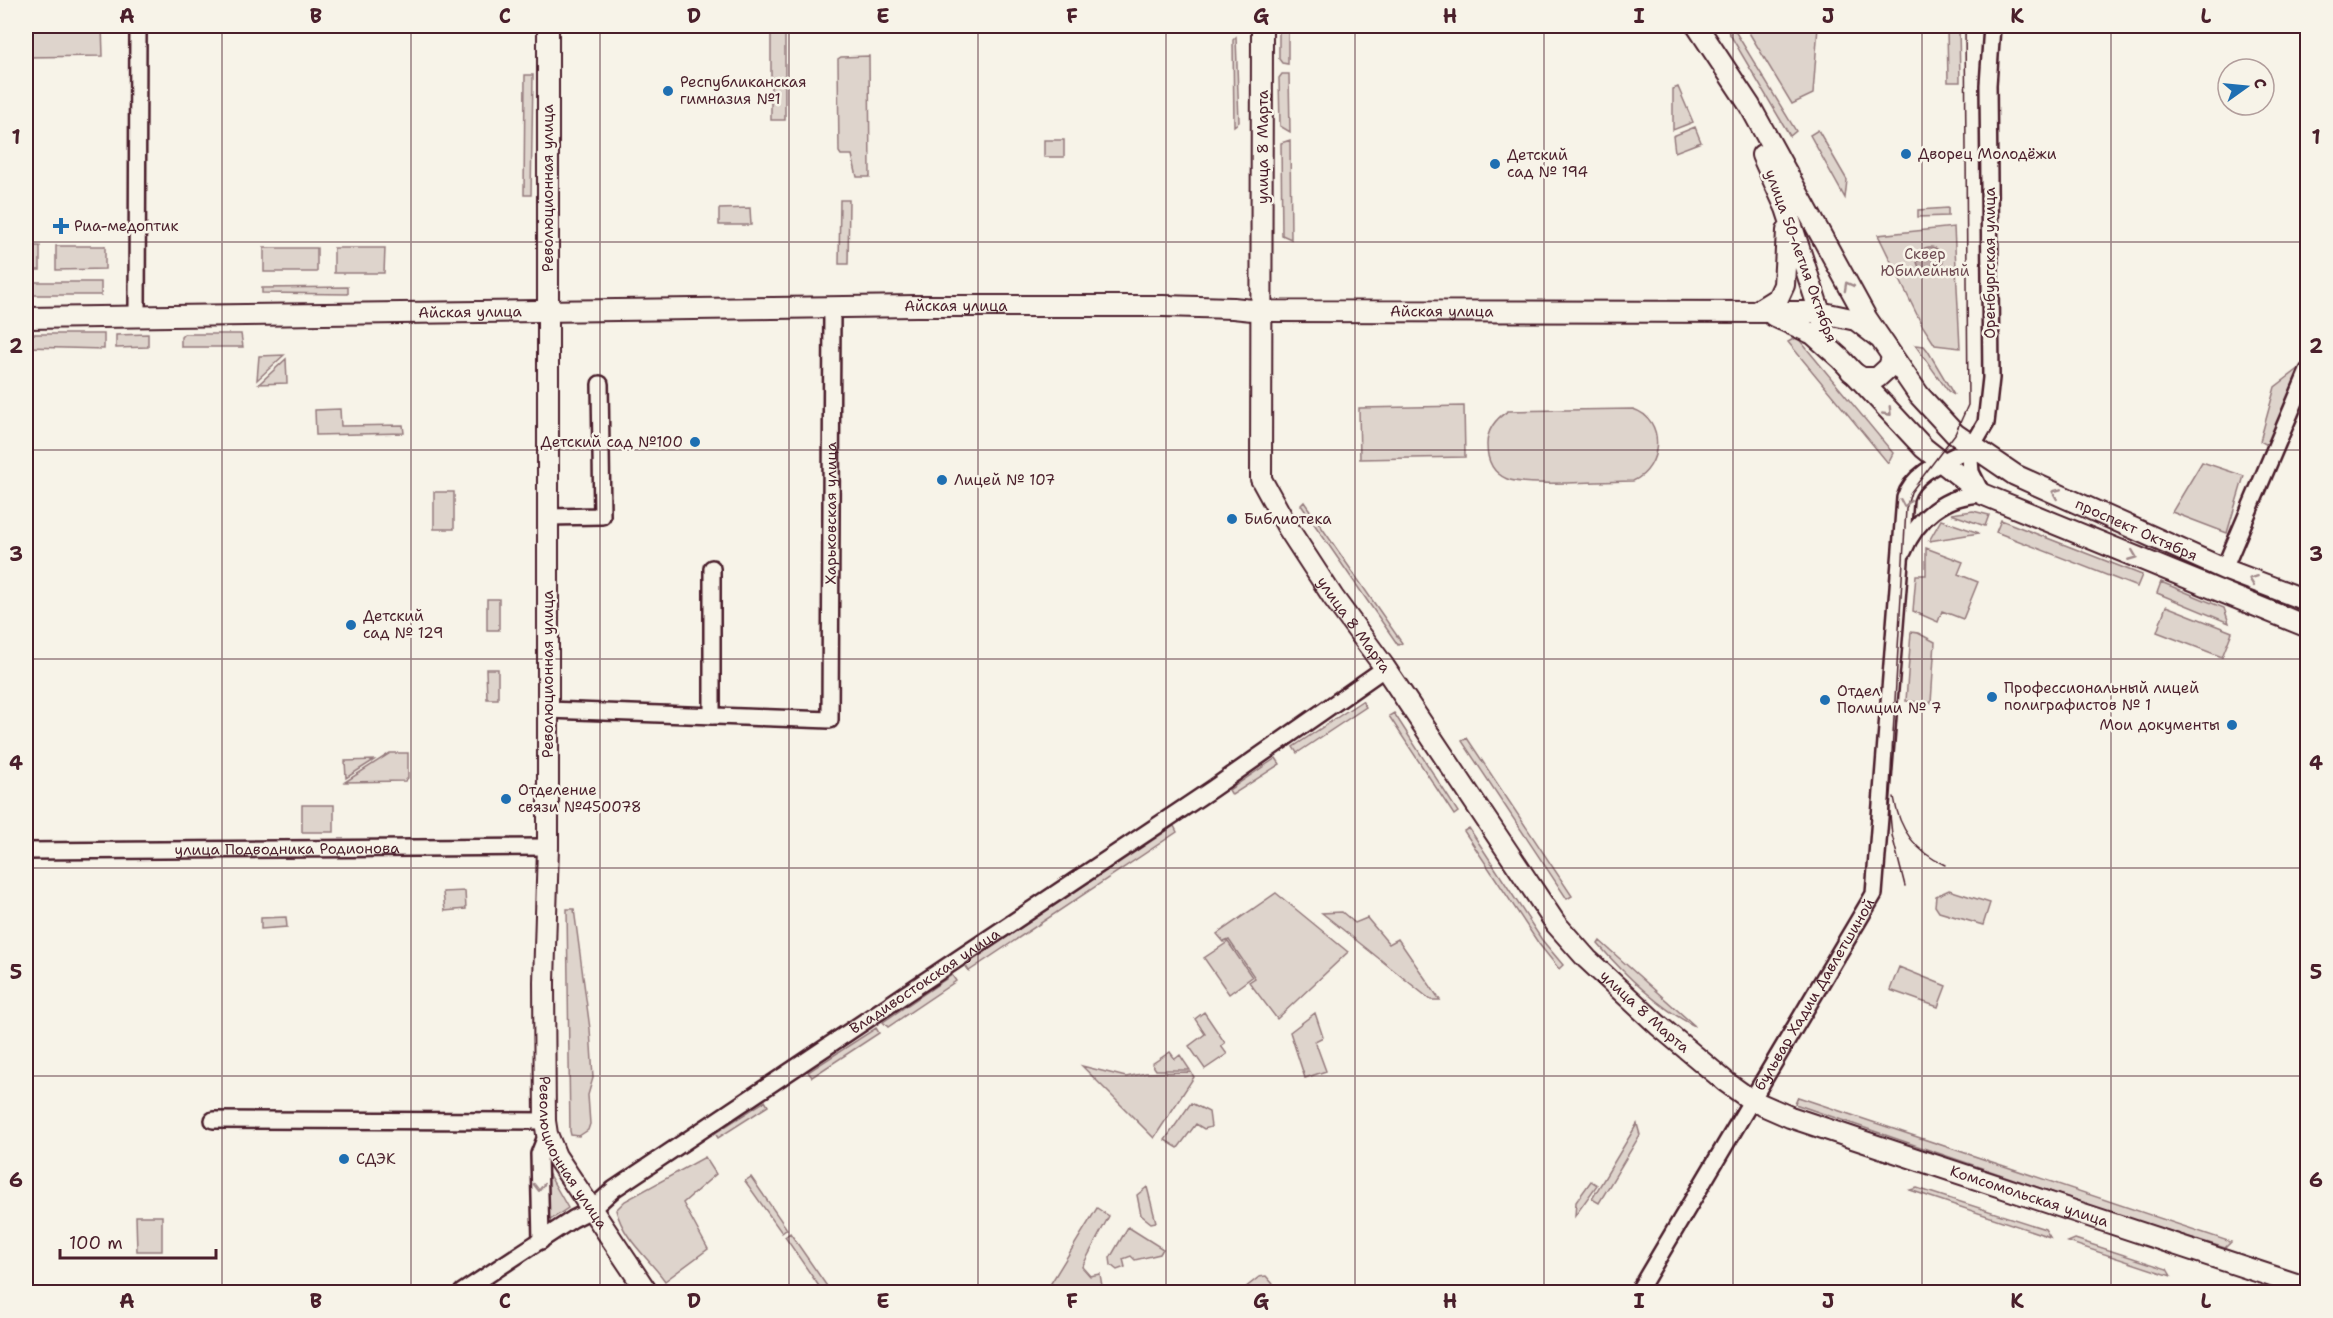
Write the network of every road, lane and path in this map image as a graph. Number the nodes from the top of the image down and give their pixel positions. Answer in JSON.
{"nodes":[{"id":1,"x":138,"y":26,"type":"edge"},
{"id":2,"x":548,"y":26,"type":"edge"},
{"id":3,"x":1262,"y":26,"type":"edge"},
{"id":4,"x":1695,"y":26,"type":"edge"},
{"id":5,"x":1992,"y":26,"type":"edge"},
{"id":6,"x":1786,"y":208,"type":"junction"},
{"id":7,"x":832,"y":307,"type":"junction"},
{"id":8,"x":548,"y":311,"type":"junction"},
{"id":9,"x":1262,"y":311,"type":"junction"},
{"id":10,"x":1757,"y":311,"type":"junction"},
{"id":11,"x":1819,"y":312,"type":"junction"},
{"id":12,"x":137,"y":317,"type":"junction"},
{"id":13,"x":26,"y":318,"type":"edge"},
{"id":14,"x":1878,"y":337,"type":"junction"},
{"id":15,"x":1892,"y":358,"type":"junction"},
{"id":16,"x":1845,"y":364,"type":"junction"},
{"id":17,"x":2307,"y":371,"type":"edge"},
{"id":18,"x":600,"y":384,"type":"dead end"},
{"id":19,"x":1972,"y":447,"type":"junction"},
{"id":20,"x":1942,"y":463,"type":"junction"},
{"id":21,"x":1982,"y":494,"type":"junction"},
{"id":22,"x":2104,"y":514,"type":"junction"},
{"id":23,"x":548,"y":518,"type":"junction"},
{"id":24,"x":2094,"y":540,"type":"junction"},
{"id":25,"x":1899,"y":564,"type":"junction"},
{"id":26,"x":712,"y":567,"type":"dead end"},
{"id":27,"x":2224,"y":569,"type":"junction"},
{"id":28,"x":2307,"y":602,"type":"edge"},
{"id":29,"x":2307,"y":627,"type":"edge"},
{"id":30,"x":1385,"y":668,"type":"junction"},
{"id":31,"x":548,"y":710,"type":"junction"},
{"id":32,"x":712,"y":716,"type":"junction"},
{"id":33,"x":548,"y":847,"type":"junction"},
{"id":34,"x":26,"y":851,"type":"edge"},
{"id":35,"x":1752,"y":1100,"type":"junction"},
{"id":36,"x":213,"y":1120,"type":"dead end"},
{"id":37,"x":546,"y":1128,"type":"junction"},
{"id":38,"x":591,"y":1210,"type":"junction"},
{"id":39,"x":541,"y":1241,"type":"junction"},
{"id":40,"x":2307,"y":1288,"type":"edge"},
{"id":41,"x":462,"y":1293,"type":"edge"},
{"id":42,"x":648,"y":1293,"type":"edge"},
{"id":43,"x":1638,"y":1293,"type":"edge"}],
"edges":[{"from":1,"to":12,"type":"street"},
{"from":2,"to":8,"type":"main road","name":"Революционная улица"},
{"from":3,"to":9,"type":"main road","name":"улица 8 Марта"},
{"from":4,"to":6,"type":"main road","name":"улица 50-летия Октября"},
{"from":14,"to":4,"type":"main road","one_way":true},
{"from":5,"to":19,"type":"street","name":"Оренбургская улица"},
{"from":6,"to":10,"type":"main road"},
{"from":6,"to":11,"type":"main road","name":"улица 50-летия Октября"},
{"from":7,"to":8,"type":"main road","name":"Айская улица"},
{"from":7,"to":9,"type":"main road","name":"Айская улица"},
{"from":7,"to":32,"type":"street","name":"Харьковская улица"},
{"from":8,"to":12,"type":"main road","name":"Айская улица"},
{"from":8,"to":23,"type":"main road","name":"Революционная улица"},
{"from":9,"to":10,"type":"main road","name":"Айская улица"},
{"from":9,"to":30,"type":"main road","name":"улица 8 Марта"},
{"from":10,"to":11,"type":"main road","name":"Айская улица"},
{"from":10,"to":16,"type":"main road","name":"улица 50-летия Октября"},
{"from":11,"to":14,"type":"main road","name":"Айская улица"},
{"from":11,"to":16,"type":"main road","name":"улица 50-летия Октября"},
{"from":12,"to":13,"type":"main road","name":"Айская улица"},
{"from":14,"to":15,"type":"main road"},
{"from":15,"to":16,"type":"main road"},
{"from":15,"to":19,"type":"main road"},
{"from":16,"to":20,"type":"main road","name":"улица 50-летия Октября","one_way":true},
{"from":17,"to":27,"type":"street"},
{"from":18,"to":23,"type":"street"},
{"from":19,"to":20,"type":"street","name":"бульвар Хадии Давлетшиной"},
{"from":19,"to":21,"type":"street"},
{"from":22,"to":19,"type":"main road","name":"проспект Октября","one_way":true},
{"from":20,"to":21,"type":"main road","name":"улица 50-летия Октября"},
{"from":20,"to":25,"type":"street","name":"бульвар Хадии Давлетшиной","one_way":true},
{"from":21,"to":24,"type":"main road","name":"проспект Октября"},
{"from":21,"to":25,"type":"street"},
{"from":22,"to":24,"type":"main road"},
{"from":22,"to":27,"type":"main road","name":"проспект Октября"},
{"from":23,"to":31,"type":"main road","name":"Революционная улица"},
{"from":24,"to":29,"type":"main road","name":"проспект Октября","one_way":true},
{"from":25,"to":35,"type":"street","name":"бульвар Хадии Давлетшиной"},
{"from":26,"to":32,"type":"street"},
{"from":28,"to":27,"type":"main road","name":"проспект Октября","one_way":true},
{"from":30,"to":35,"type":"main road","name":"улица 8 Марта"},
{"from":30,"to":38,"type":"street","name":"Владивостокская улица"},
{"from":31,"to":32,"type":"street"},
{"from":31,"to":33,"type":"main road","name":"Революционная улица"},
{"from":33,"to":34,"type":"street","name":"улица Подводника Родионова"},
{"from":33,"to":37,"type":"main road","name":"Революционная улица"},
{"from":35,"to":40,"type":"main road","name":"Комсомольская улица"},
{"from":35,"to":43,"type":"street","name":"бульвар Хадии Давлетшиной"},
{"from":36,"to":37,"type":"street"},
{"from":37,"to":38,"type":"main road","name":"Революционная улица"},
{"from":37,"to":39,"type":"street","one_way":true},
{"from":38,"to":39,"type":"street","name":"Владивостокская улица"},
{"from":38,"to":42,"type":"main road","name":"Революционная улица"},
{"from":39,"to":41,"type":"street","name":"Владивостокская улица"}]}
